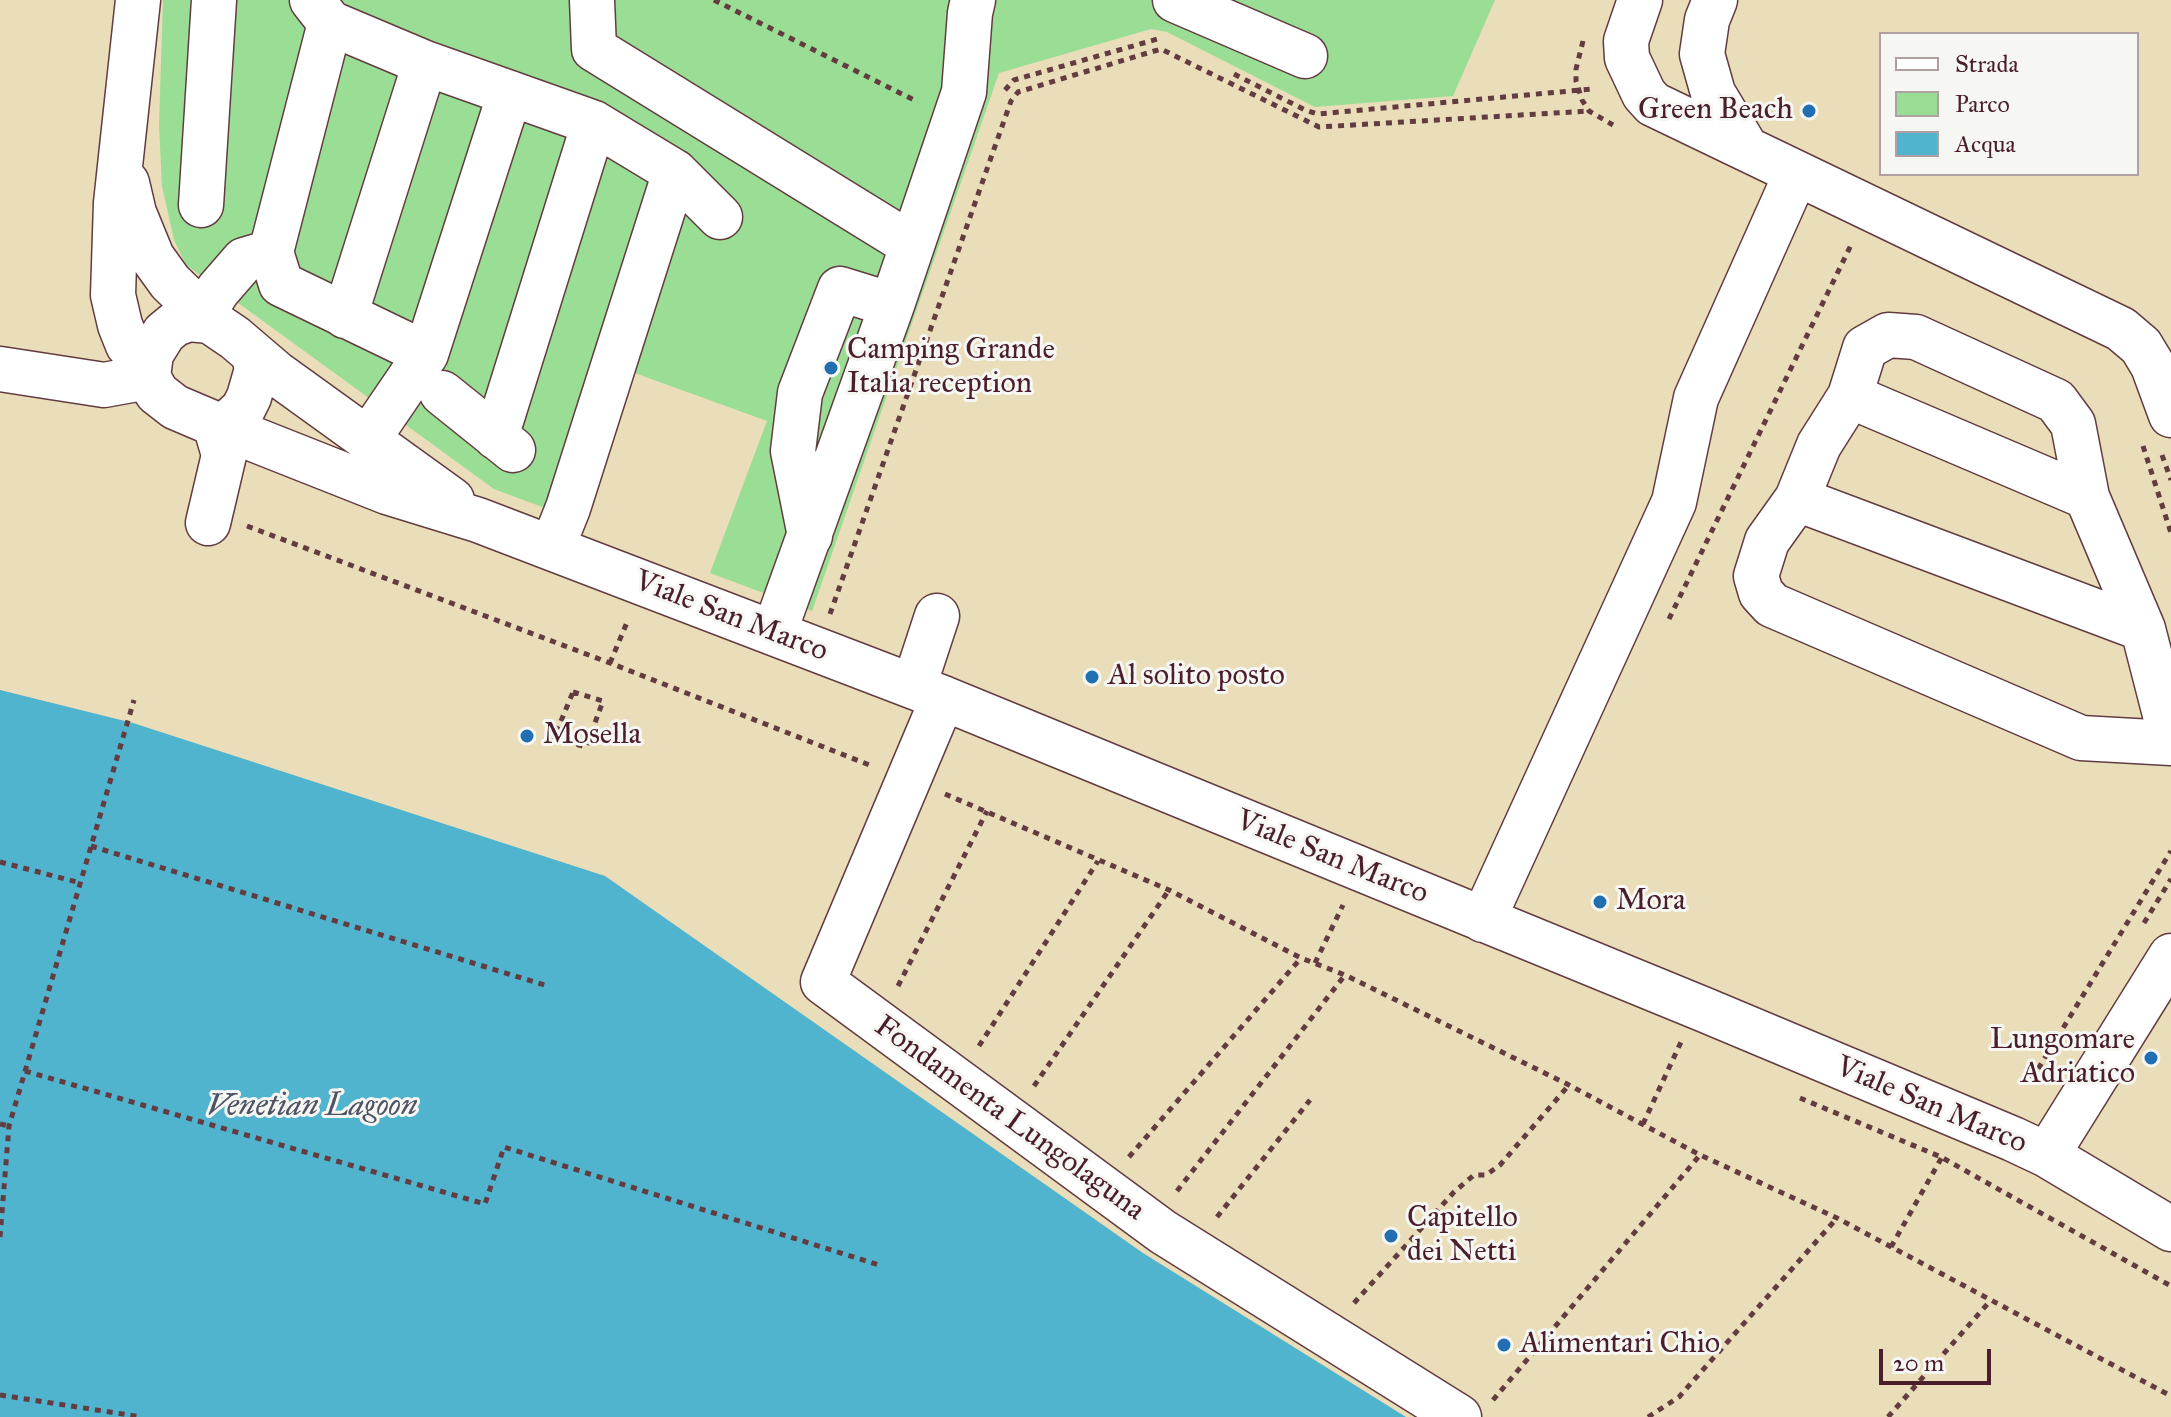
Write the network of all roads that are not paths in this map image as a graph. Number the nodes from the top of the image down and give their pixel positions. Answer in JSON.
{"nodes":[{"id":1,"x":138,"y":0,"type":"edge"},
{"id":2,"x":214,"y":0,"type":"edge"},
{"id":3,"x":592,"y":0,"type":"edge"},
{"id":4,"x":973,"y":0,"type":"edge"},
{"id":5,"x":1640,"y":0,"type":"edge"},
{"id":6,"x":1715,"y":0,"type":"edge"},
{"id":7,"x":321,"y":11,"type":"edge"},
{"id":8,"x":1173,"y":21,"type":"edge"},
{"id":9,"x":1305,"y":56,"type":"dead end"},
{"id":10,"x":425,"y":63,"type":"junction"},
{"id":11,"x":510,"y":93,"type":"junction"},
{"id":12,"x":594,"y":123,"type":"junction"},
{"id":13,"x":1746,"y":148,"type":"junction"},
{"id":14,"x":122,"y":161,"type":"junction"},
{"id":15,"x":675,"y":172,"type":"junction"},
{"id":16,"x":1796,"y":174,"type":"junction"},
{"id":17,"x":201,"y":205,"type":"dead end"},
{"id":18,"x":720,"y":217,"type":"dead end"},
{"id":19,"x":912,"y":245,"type":"junction"},
{"id":20,"x":271,"y":252,"type":"junction"},
{"id":21,"x":892,"y":305,"type":"junction"},
{"id":22,"x":345,"y":316,"type":"junction"},
{"id":23,"x":206,"y":317,"type":"junction"},
{"id":24,"x":254,"y":356,"type":"junction"},
{"id":25,"x":0,"y":369,"type":"edge"},
{"id":26,"x":148,"y":372,"type":"junction"},
{"id":27,"x":434,"y":374,"type":"junction"},
{"id":28,"x":1850,"y":396,"type":"junction"},
{"id":29,"x":2171,"y":415,"type":"edge"},
{"id":30,"x":215,"y":424,"type":"junction"},
{"id":31,"x":368,"y":439,"type":"junction"},
{"id":32,"x":2087,"y":497,"type":"junction"},
{"id":33,"x":1797,"y":499,"type":"junction"},
{"id":34,"x":216,"y":519,"type":"road end"},
{"id":35,"x":478,"y":520,"type":"junction"},
{"id":36,"x":810,"y":536,"type":"junction"},
{"id":37,"x":552,"y":548,"type":"junction"},
{"id":38,"x":937,"y":616,"type":"dead end"},
{"id":39,"x":2143,"y":629,"type":"junction"},
{"id":40,"x":804,"y":634,"type":"junction"},
{"id":41,"x":928,"y":692,"type":"junction"},
{"id":42,"x":2171,"y":740,"type":"edge"},
{"id":43,"x":1483,"y":920,"type":"junction"},
{"id":44,"x":2171,"y":956,"type":"edge"},
{"id":45,"x":2047,"y":1155,"type":"junction"},
{"id":46,"x":2171,"y":1229,"type":"edge"},
{"id":47,"x":1474,"y":1411,"type":"edge"}],
"edges":[{"from":1,"to":14,"type":"street"},
{"from":2,"to":17,"type":"street"},
{"from":3,"to":19,"type":"street"},
{"from":4,"to":19,"type":"street"},
{"from":5,"to":13,"type":"street"},
{"from":6,"to":13,"type":"street"},
{"from":7,"to":10,"type":"street"},
{"from":7,"to":20,"type":"street"},
{"from":8,"to":9,"type":"street"},
{"from":10,"to":11,"type":"street"},
{"from":10,"to":22,"type":"street"},
{"from":11,"to":12,"type":"street"},
{"from":11,"to":27,"type":"street"},
{"from":12,"to":15,"type":"street"},
{"from":12,"to":27,"type":"street"},
{"from":13,"to":16,"type":"street"},
{"from":14,"to":23,"type":"street"},
{"from":14,"to":26,"type":"street"},
{"from":15,"to":18,"type":"street"},
{"from":15,"to":37,"type":"street"},
{"from":16,"to":29,"type":"street"},
{"from":16,"to":43,"type":"street"},
{"from":19,"to":21,"type":"street"},
{"from":20,"to":22,"type":"street"},
{"from":20,"to":23,"type":"street"},
{"from":21,"to":36,"type":"street"},
{"from":21,"to":36,"type":"street"},
{"from":22,"to":27,"type":"street"},
{"from":23,"to":24,"type":"street"},
{"from":23,"to":26,"type":"street"},
{"from":24,"to":30,"type":"street"},
{"from":24,"to":31,"type":"street","name":"Viale San Marco"},
{"from":25,"to":26,"type":"street"},
{"from":26,"to":30,"type":"street"},
{"from":27,"to":31,"type":"street"},
{"from":28,"to":32,"type":"street"},
{"from":28,"to":32,"type":"street"},
{"from":28,"to":33,"type":"street"},
{"from":30,"to":34,"type":"street"},
{"from":30,"to":35,"type":"street","name":"Viale San Marco"},
{"from":31,"to":35,"type":"street","name":"Viale San Marco"},
{"from":32,"to":39,"type":"street"},
{"from":33,"to":39,"type":"street"},
{"from":33,"to":42,"type":"street"},
{"from":35,"to":37,"type":"street","name":"Viale San Marco"},
{"from":36,"to":40,"type":"street"},
{"from":37,"to":40,"type":"street","name":"Viale San Marco"},
{"from":38,"to":41,"type":"street","name":"Fondamenta Lungolaguna"},
{"from":39,"to":42,"type":"street"},
{"from":40,"to":41,"type":"street","name":"Viale San Marco"},
{"from":41,"to":43,"type":"street","name":"Viale San Marco"},
{"from":41,"to":47,"type":"street","name":"Fondamenta Lungolaguna"},
{"from":43,"to":45,"type":"street","name":"Viale San Marco"},
{"from":44,"to":45,"type":"street"},
{"from":45,"to":46,"type":"street","name":"Viale San Marco"}]}
